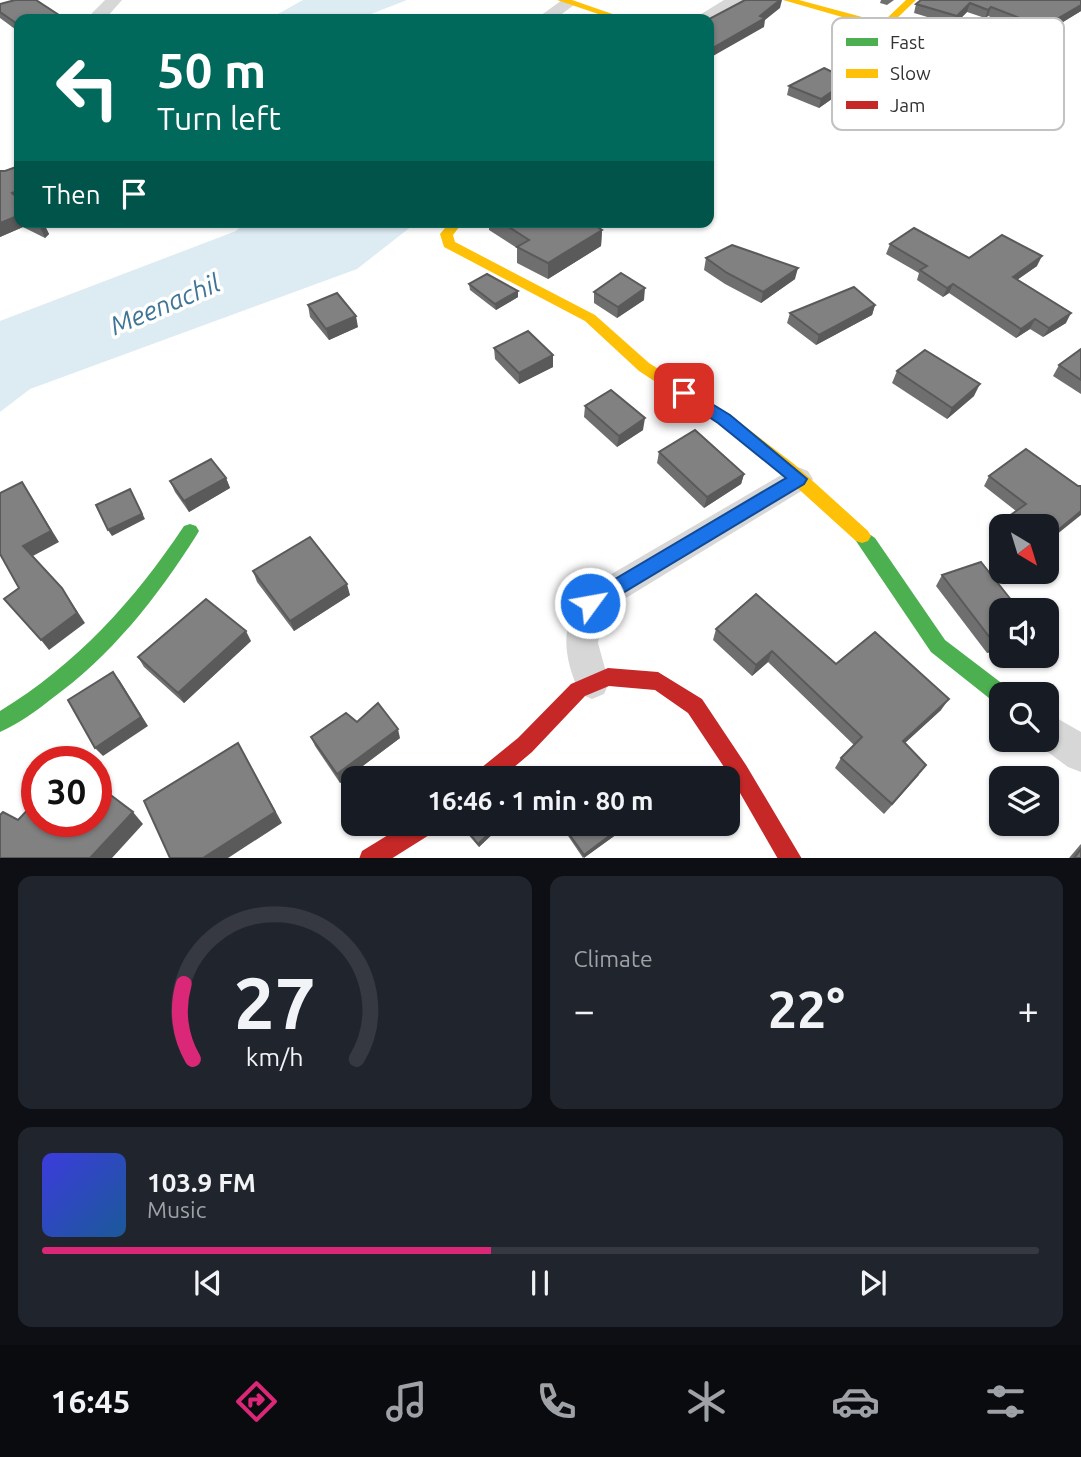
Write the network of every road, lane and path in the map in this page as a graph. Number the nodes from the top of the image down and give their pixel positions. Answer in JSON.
{"nodes":[{"id":1,"x":113,"y":0,"type":"edge"},
{"id":2,"x":745,"y":0,"type":"edge"},
{"id":3,"x":788,"y":0,"type":"edge"},
{"id":4,"x":911,"y":0,"type":"edge"},
{"id":5,"x":566,"y":1,"type":"edge"},
{"id":6,"x":101,"y":14,"type":"edge"},
{"id":7,"x":550,"y":14,"type":"edge"},
{"id":8,"x":606,"y":14,"type":"edge"},
{"id":9,"x":711,"y":14,"type":"edge"},
{"id":10,"x":855,"y":18,"type":"edge"},
{"id":11,"x":892,"y":18,"type":"edge"},
{"id":12,"x":452,"y":228,"type":"edge"},
{"id":13,"x":798,"y":479,"type":"junction"},
{"id":14,"x":190,"y":531,"type":"dead end"},
{"id":15,"x":592,"y":683,"type":"junction"},
{"id":16,"x":989,"y":686,"type":"edge"},
{"id":17,"x":0,"y":722,"type":"edge"},
{"id":18,"x":1059,"y":738,"type":"edge"},
{"id":19,"x":1081,"y":754,"type":"edge"},
{"id":20,"x":499,"y":766,"type":"edge"},
{"id":21,"x":407,"y":836,"type":"edge"},
{"id":22,"x":372,"y":858,"type":"edge"},
{"id":23,"x":790,"y":858,"type":"edge"}],
"edges":[{"from":1,"to":6,"type":"street"},
{"from":2,"to":9,"type":"street"},
{"from":3,"to":10,"type":"street"},
{"from":4,"to":11,"type":"street"},
{"from":5,"to":7,"type":"street"},
{"from":5,"to":8,"type":"street"},
{"from":12,"to":13,"type":"street"},
{"from":13,"to":15,"type":"street"},
{"from":13,"to":16,"type":"street"},
{"from":14,"to":17,"type":"street"},
{"from":15,"to":20,"type":"street"},
{"from":15,"to":23,"type":"street"},
{"from":18,"to":19,"type":"street"},
{"from":21,"to":22,"type":"street"}]}
